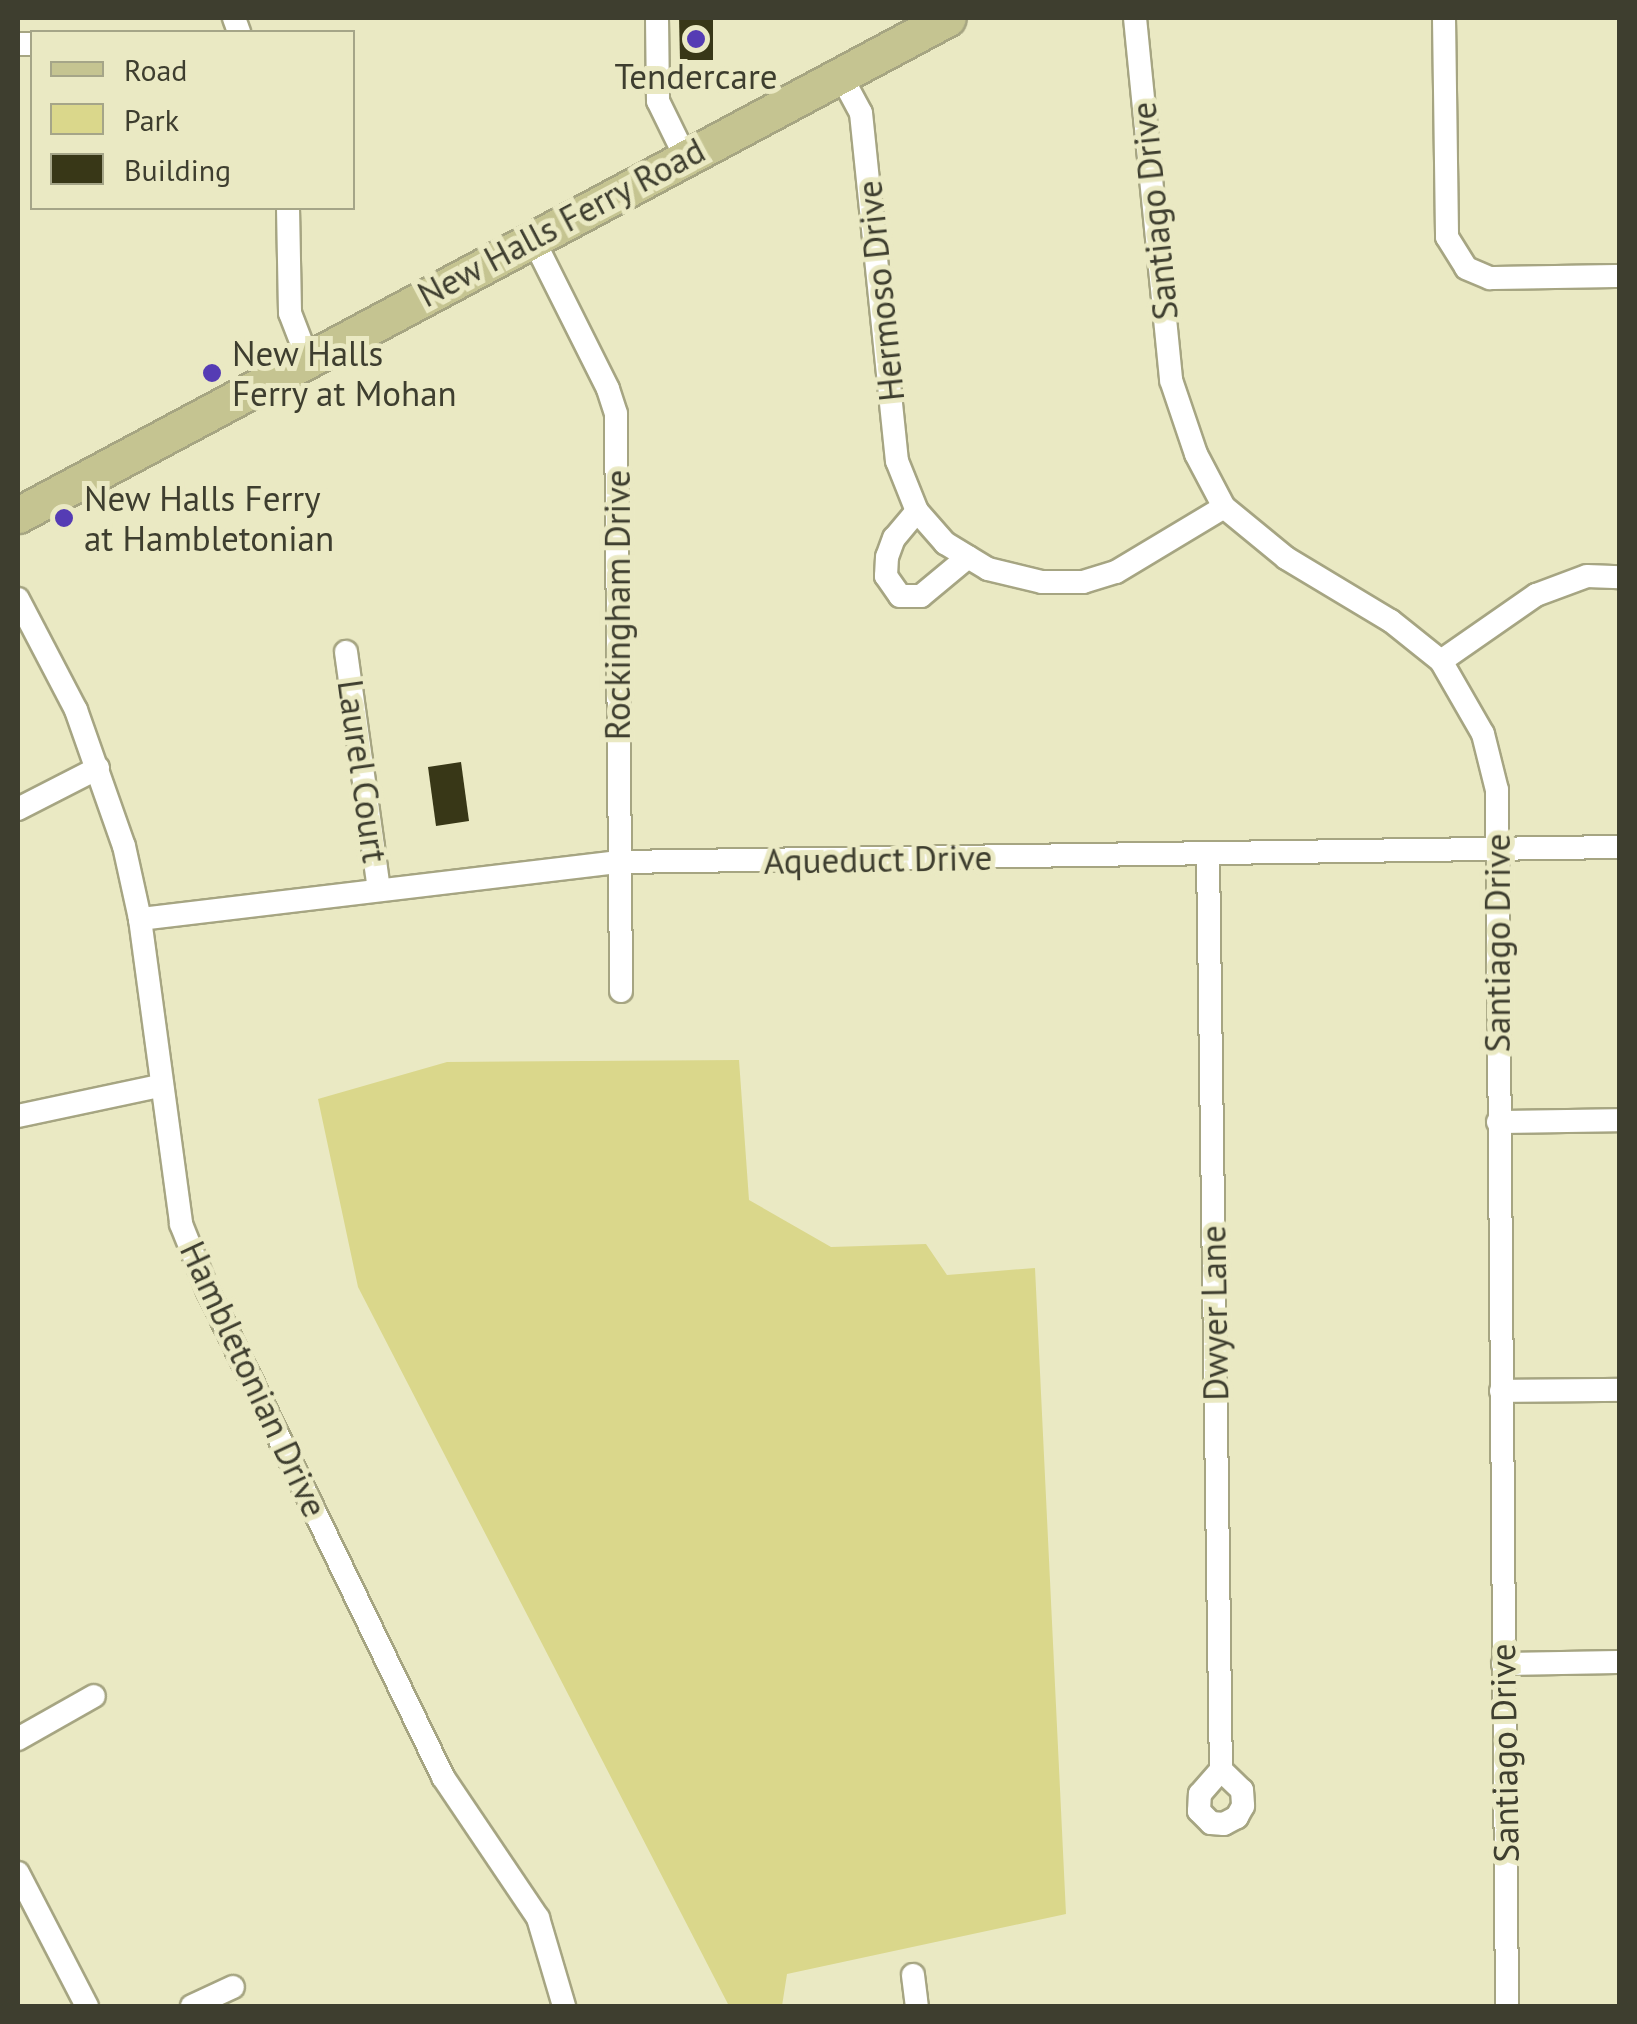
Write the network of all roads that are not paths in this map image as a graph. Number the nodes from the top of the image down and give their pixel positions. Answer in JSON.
{"nodes":[{"id":1,"x":657,"y":18,"type":"edge"},
{"id":2,"x":948,"y":18,"type":"edge"},
{"id":3,"x":1135,"y":18,"type":"edge"},
{"id":4,"x":1444,"y":18,"type":"edge"},
{"id":5,"x":840,"y":74,"type":"junction"},
{"id":6,"x":685,"y":156,"type":"junction"},
{"id":7,"x":288,"y":210,"type":"edge"},
{"id":8,"x":532,"y":238,"type":"junction"},
{"id":9,"x":1620,"y":276,"type":"edge"},
{"id":10,"x":307,"y":357,"type":"junction"},
{"id":11,"x":1224,"y":507,"type":"junction"},
{"id":12,"x":917,"y":510,"type":"junction"},
{"id":13,"x":18,"y":515,"type":"edge"},
{"id":14,"x":968,"y":557,"type":"junction"},
{"id":15,"x":1620,"y":577,"type":"edge"},
{"id":16,"x":18,"y":600,"type":"edge"},
{"id":17,"x":346,"y":652,"type":"dead end"},
{"id":18,"x":1441,"y":661,"type":"junction"},
{"id":19,"x":98,"y":768,"type":"junction"},
{"id":20,"x":18,"y":809,"type":"edge"},
{"id":21,"x":1620,"y":847,"type":"edge"},
{"id":22,"x":1495,"y":851,"type":"junction"},
{"id":23,"x":1208,"y":856,"type":"junction"},
{"id":24,"x":618,"y":862,"type":"junction"},
{"id":25,"x":379,"y":889,"type":"junction"},
{"id":26,"x":140,"y":920,"type":"junction"},
{"id":27,"x":621,"y":991,"type":"dead end"},
{"id":28,"x":159,"y":1086,"type":"junction"},
{"id":29,"x":18,"y":1116,"type":"edge"},
{"id":30,"x":1620,"y":1120,"type":"edge"},
{"id":31,"x":1498,"y":1122,"type":"junction"},
{"id":32,"x":1501,"y":1390,"type":"junction"},
{"id":33,"x":1620,"y":1390,"type":"edge"},
{"id":34,"x":1620,"y":1662,"type":"edge"},
{"id":35,"x":1503,"y":1664,"type":"junction"},
{"id":36,"x":94,"y":1696,"type":"dead end"},
{"id":37,"x":18,"y":1739,"type":"edge"},
{"id":38,"x":1221,"y":1770,"type":"dead end"},
{"id":39,"x":18,"y":1873,"type":"edge"},
{"id":40,"x":913,"y":1975,"type":"dead end"},
{"id":41,"x":232,"y":1986,"type":"dead end"},
{"id":42,"x":88,"y":2006,"type":"edge"},
{"id":43,"x":192,"y":2006,"type":"edge"},
{"id":44,"x":564,"y":2006,"type":"edge"},
{"id":45,"x":917,"y":2006,"type":"edge"},
{"id":46,"x":1507,"y":2006,"type":"edge"}],
"edges":[{"from":1,"to":6,"type":"street"},
{"from":2,"to":5,"type":"main road","name":"New Halls Ferry Road"},
{"from":3,"to":11,"type":"street","name":"Santiago Drive"},
{"from":4,"to":9,"type":"street"},
{"from":5,"to":6,"type":"main road","name":"New Halls Ferry Road"},
{"from":5,"to":12,"type":"street","name":"Hermoso Drive"},
{"from":6,"to":8,"type":"main road","name":"New Halls Ferry Road"},
{"from":7,"to":10,"type":"street"},
{"from":8,"to":10,"type":"main road","name":"New Halls Ferry Road"},
{"from":8,"to":24,"type":"street","name":"Rockingham Drive"},
{"from":10,"to":13,"type":"main road","name":"New Halls Ferry Road"},
{"from":11,"to":14,"type":"street","name":"Hermoso Drive"},
{"from":11,"to":18,"type":"street","name":"Santiago Drive"},
{"from":12,"to":14,"type":"street","name":"Hermoso Drive"},
{"from":12,"to":14,"type":"street"},
{"from":15,"to":18,"type":"street"},
{"from":16,"to":19,"type":"street","name":"Hambletonian Drive"},
{"from":17,"to":25,"type":"street","name":"Laurel Court"},
{"from":18,"to":22,"type":"street","name":"Santiago Drive"},
{"from":19,"to":20,"type":"street"},
{"from":19,"to":26,"type":"street","name":"Hambletonian Drive"},
{"from":21,"to":22,"type":"street","name":"Aqueduct Drive"},
{"from":22,"to":23,"type":"street","name":"Aqueduct Drive"},
{"from":22,"to":31,"type":"street","name":"Santiago Drive"},
{"from":23,"to":24,"type":"street","name":"Aqueduct Drive"},
{"from":23,"to":38,"type":"street","name":"Dwyer Lane"},
{"from":24,"to":25,"type":"street","name":"Aqueduct Drive"},
{"from":24,"to":27,"type":"street","name":"Rockingham Drive"},
{"from":25,"to":26,"type":"street","name":"Aqueduct Drive"},
{"from":26,"to":28,"type":"street","name":"Hambletonian Drive"},
{"from":28,"to":29,"type":"street"},
{"from":28,"to":44,"type":"street","name":"Hambletonian Drive"},
{"from":30,"to":31,"type":"street"},
{"from":31,"to":32,"type":"street","name":"Santiago Drive"},
{"from":32,"to":33,"type":"street"},
{"from":32,"to":35,"type":"street","name":"Santiago Drive"},
{"from":34,"to":35,"type":"street"},
{"from":35,"to":46,"type":"street","name":"Santiago Drive"},
{"from":36,"to":37,"type":"street"},
{"from":39,"to":42,"type":"street"},
{"from":40,"to":45,"type":"street"},
{"from":41,"to":43,"type":"street"}]}
